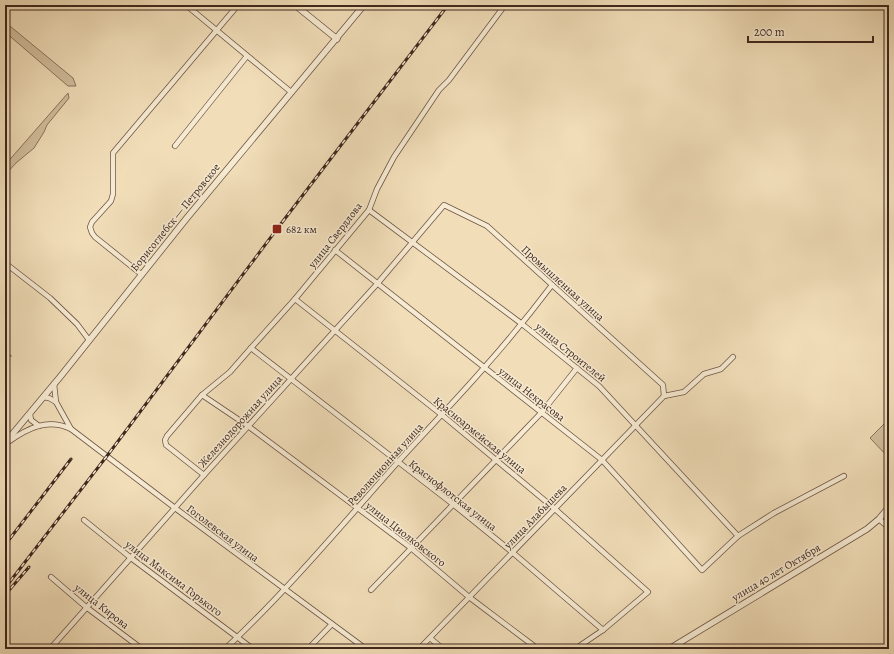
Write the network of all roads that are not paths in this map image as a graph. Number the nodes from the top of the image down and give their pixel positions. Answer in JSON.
{"nodes":[{"id":1,"x":186,"y":5,"type":"edge"},
{"id":2,"x":238,"y":5,"type":"edge"},
{"id":3,"x":295,"y":5,"type":"edge"},
{"id":4,"x":364,"y":5,"type":"edge"},
{"id":5,"x":505,"y":5,"type":"edge"},
{"id":6,"x":216,"y":30,"type":"junction"},
{"id":7,"x":337,"y":39,"type":"junction"},
{"id":8,"x":247,"y":56,"type":"junction"},
{"id":9,"x":291,"y":92,"type":"junction"},
{"id":10,"x":175,"y":146,"type":"dead end"},
{"id":11,"x":444,"y":205,"type":"joint"},
{"id":12,"x":369,"y":210,"type":"junction"},
{"id":13,"x":412,"y":243,"type":"junction"},
{"id":14,"x":335,"y":250,"type":"junction"},
{"id":15,"x":5,"y":263,"type":"edge"},
{"id":16,"x":141,"y":274,"type":"junction"},
{"id":17,"x":377,"y":284,"type":"junction"},
{"id":18,"x":552,"y":285,"type":"junction"},
{"id":19,"x":295,"y":299,"type":"junction"},
{"id":20,"x":522,"y":324,"type":"junction"},
{"id":21,"x":334,"y":330,"type":"junction"},
{"id":22,"x":89,"y":340,"type":"junction"},
{"id":23,"x":251,"y":348,"type":"junction"},
{"id":24,"x":733,"y":357,"type":"dead end"},
{"id":25,"x":484,"y":368,"type":"junction"},
{"id":26,"x":577,"y":368,"type":"junction"},
{"id":27,"x":290,"y":379,"type":"junction"},
{"id":28,"x":54,"y":384,"type":"junction"},
{"id":29,"x":202,"y":395,"type":"junction"},
{"id":30,"x":664,"y":396,"type":"junction"},
{"id":31,"x":43,"y":398,"type":"junction"},
{"id":32,"x":56,"y":402,"type":"junction"},
{"id":33,"x":542,"y":412,"type":"junction"},
{"id":34,"x":30,"y":414,"type":"junction"},
{"id":35,"x":442,"y":414,"type":"junction"},
{"id":36,"x":39,"y":426,"type":"junction"},
{"id":37,"x":248,"y":426,"type":"junction"},
{"id":38,"x":636,"y":426,"type":"junction"},
{"id":39,"x":71,"y":429,"type":"junction"},
{"id":40,"x":5,"y":443,"type":"edge"},
{"id":41,"x":602,"y":460,"type":"junction"},
{"id":42,"x":497,"y":461,"type":"junction"},
{"id":43,"x":398,"y":463,"type":"junction"},
{"id":44,"x":204,"y":475,"type":"junction"},
{"id":45,"x":844,"y":476,"type":"dead end"},
{"id":46,"x":454,"y":505,"type":"junction"},
{"id":47,"x":889,"y":507,"type":"edge"},
{"id":48,"x":175,"y":508,"type":"junction"},
{"id":49,"x":358,"y":508,"type":"junction"},
{"id":50,"x":555,"y":509,"type":"junction"},
{"id":51,"x":879,"y":519,"type":"junction"},
{"id":52,"x":84,"y":520,"type":"dead end"},
{"id":53,"x":889,"y":528,"type":"edge"},
{"id":54,"x":738,"y":536,"type":"junction"},
{"id":55,"x":411,"y":548,"type":"junction"},
{"id":56,"x":512,"y":552,"type":"junction"},
{"id":57,"x":131,"y":558,"type":"junction"},
{"id":58,"x":51,"y":577,"type":"dead end"},
{"id":59,"x":285,"y":590,"type":"junction"},
{"id":60,"x":372,"y":590,"type":"dead end"},
{"id":61,"x":469,"y":597,"type":"junction"},
{"id":62,"x":86,"y":607,"type":"junction"},
{"id":63,"x":332,"y":624,"type":"junction"},
{"id":64,"x":603,"y":630,"type":"junction"},
{"id":65,"x":237,"y":638,"type":"junction"},
{"id":66,"x":430,"y":638,"type":"junction"},
{"id":67,"x":50,"y":649,"type":"edge"},
{"id":68,"x":142,"y":649,"type":"edge"},
{"id":69,"x":225,"y":649,"type":"edge"},
{"id":70,"x":253,"y":649,"type":"edge"},
{"id":71,"x":308,"y":649,"type":"edge"},
{"id":72,"x":366,"y":649,"type":"edge"},
{"id":73,"x":419,"y":649,"type":"edge"},
{"id":74,"x":443,"y":649,"type":"edge"},
{"id":75,"x":538,"y":649,"type":"edge"},
{"id":76,"x":575,"y":649,"type":"edge"},
{"id":77,"x":669,"y":649,"type":"edge"}],
"edges":[{"from":1,"to":6,"type":"street"},
{"from":2,"to":6,"type":"street"},
{"from":3,"to":7,"type":"street"},
{"from":4,"to":7,"type":"street","name":"Борисоглебск — Петровское"},
{"from":5,"to":12,"type":"street","name":"улица Свердлова"},
{"from":6,"to":8,"type":"street"},
{"from":6,"to":16,"type":"street"},
{"from":7,"to":9,"type":"street","name":"Борисоглебск — Петровское"},
{"from":8,"to":9,"type":"street"},
{"from":8,"to":10,"type":"street"},
{"from":9,"to":16,"type":"street","name":"Борисоглебск — Петровское"},
{"from":11,"to":13,"type":"street","name":"Железнодорожная улица"},
{"from":11,"to":18,"type":"street","name":"Промышленная улица"},
{"from":12,"to":13,"type":"street","name":"улица Строителей"},
{"from":12,"to":14,"type":"street","name":"улица Свердлова"},
{"from":13,"to":17,"type":"street","name":"Железнодорожная улица"},
{"from":13,"to":20,"type":"street","name":"улица Строителей"},
{"from":14,"to":17,"type":"street","name":"улица Некрасова"},
{"from":14,"to":19,"type":"street","name":"улица Свердлова"},
{"from":15,"to":22,"type":"street"},
{"from":16,"to":22,"type":"street","name":"Борисоглебск — Петровское"},
{"from":17,"to":21,"type":"street","name":"Железнодорожная улица"},
{"from":17,"to":25,"type":"street","name":"улица Некрасова"},
{"from":18,"to":20,"type":"street","name":"Революционная улица"},
{"from":18,"to":30,"type":"street","name":"Промышленная улица"},
{"from":19,"to":21,"type":"street","name":"Красноармейская улица"},
{"from":19,"to":23,"type":"street","name":"улица Свердлова"},
{"from":20,"to":25,"type":"street","name":"Революционная улица"},
{"from":20,"to":26,"type":"street","name":"улица Строителей"},
{"from":21,"to":27,"type":"street","name":"Железнодорожная улица"},
{"from":21,"to":35,"type":"street","name":"Красноармейская улица"},
{"from":22,"to":28,"type":"street","name":"Борисоглебск — Петровское"},
{"from":23,"to":27,"type":"street","name":"Краснофлотская улица"},
{"from":23,"to":29,"type":"street","name":"улица Свердлова"},
{"from":24,"to":30,"type":"street"},
{"from":25,"to":33,"type":"street","name":"улица Некрасова"},
{"from":25,"to":35,"type":"street","name":"Революционная улица"},
{"from":26,"to":33,"type":"street"},
{"from":26,"to":38,"type":"street","name":"улица Строителей"},
{"from":27,"to":37,"type":"street","name":"Железнодорожная улица"},
{"from":27,"to":43,"type":"street","name":"Краснофлотская улица"},
{"from":28,"to":31,"type":"street","name":"Борисоглебск — Петровское"},
{"from":28,"to":32,"type":"street"},
{"from":29,"to":37,"type":"street","name":"улица Циолковского"},
{"from":29,"to":44,"type":"street","name":"улица Свердлова"},
{"from":30,"to":38,"type":"street","name":"улица Алабышева"},
{"from":31,"to":32,"type":"street"},
{"from":31,"to":34,"type":"street","name":"Борисоглебск — Петровское"},
{"from":32,"to":39,"type":"street"},
{"from":33,"to":41,"type":"street","name":"улица Некрасова"},
{"from":33,"to":42,"type":"street"},
{"from":34,"to":36,"type":"street"},
{"from":34,"to":40,"type":"street","name":"Борисоглебск — Петровское"},
{"from":35,"to":42,"type":"street","name":"Красноармейская улица"},
{"from":35,"to":43,"type":"street","name":"Революционная улица"},
{"from":36,"to":39,"type":"street"},
{"from":36,"to":40,"type":"street"},
{"from":37,"to":44,"type":"street","name":"Железнодорожная улица"},
{"from":37,"to":49,"type":"street","name":"улица Циолковского"},
{"from":38,"to":41,"type":"street","name":"улица Алабышева"},
{"from":38,"to":54,"type":"street","name":"улица Строителей"},
{"from":39,"to":48,"type":"street","name":"Гоголевская улица"},
{"from":41,"to":50,"type":"street","name":"улица Алабышева"},
{"from":41,"to":54,"type":"street","name":"улица Некрасова"},
{"from":42,"to":46,"type":"street"},
{"from":42,"to":50,"type":"street","name":"Красноармейская улица"},
{"from":43,"to":46,"type":"street","name":"Краснофлотская улица"},
{"from":43,"to":49,"type":"street","name":"Революционная улица"},
{"from":44,"to":48,"type":"street","name":"Железнодорожная улица"},
{"from":45,"to":54,"type":"street"},
{"from":46,"to":55,"type":"street"},
{"from":46,"to":56,"type":"street","name":"Краснофлотская улица"},
{"from":47,"to":51,"type":"street","name":"улица 40 лет Октября"},
{"from":48,"to":57,"type":"street","name":"Железнодорожная улица"},
{"from":48,"to":59,"type":"street","name":"Гоголевская улица"},
{"from":49,"to":55,"type":"street","name":"улица Циолковского"},
{"from":49,"to":59,"type":"street","name":"Революционная улица"},
{"from":50,"to":56,"type":"street","name":"улица Алабышева"},
{"from":50,"to":64,"type":"street","name":"Красноармейская улица"},
{"from":51,"to":53,"type":"street"},
{"from":51,"to":77,"type":"street","name":"улица 40 лет Октября"},
{"from":52,"to":57,"type":"street","name":"улица Максима Горького"},
{"from":55,"to":60,"type":"street"},
{"from":55,"to":61,"type":"street","name":"улица Циолковского"},
{"from":56,"to":61,"type":"street","name":"улица Алабышева"},
{"from":56,"to":64,"type":"street","name":"Краснофлотская улица"},
{"from":57,"to":62,"type":"street","name":"Железнодорожная улица"},
{"from":57,"to":65,"type":"street","name":"улица Максима Горького"},
{"from":58,"to":62,"type":"street","name":"улица Кирова"},
{"from":59,"to":63,"type":"street","name":"Гоголевская улица"},
{"from":59,"to":65,"type":"street","name":"Революционная улица"},
{"from":61,"to":66,"type":"street","name":"улица Алабышева"},
{"from":61,"to":75,"type":"street","name":"улица Циолковского"},
{"from":62,"to":67,"type":"street","name":"Железнодорожная улица"},
{"from":62,"to":68,"type":"street","name":"улица Кирова"},
{"from":63,"to":71,"type":"street"},
{"from":63,"to":72,"type":"street","name":"Гоголевская улица"},
{"from":64,"to":76,"type":"street"},
{"from":65,"to":69,"type":"street","name":"Революционная улица"},
{"from":65,"to":70,"type":"street","name":"улица Максима Горького"},
{"from":66,"to":73,"type":"street","name":"улица Алабышева"},
{"from":66,"to":74,"type":"street"}]}
